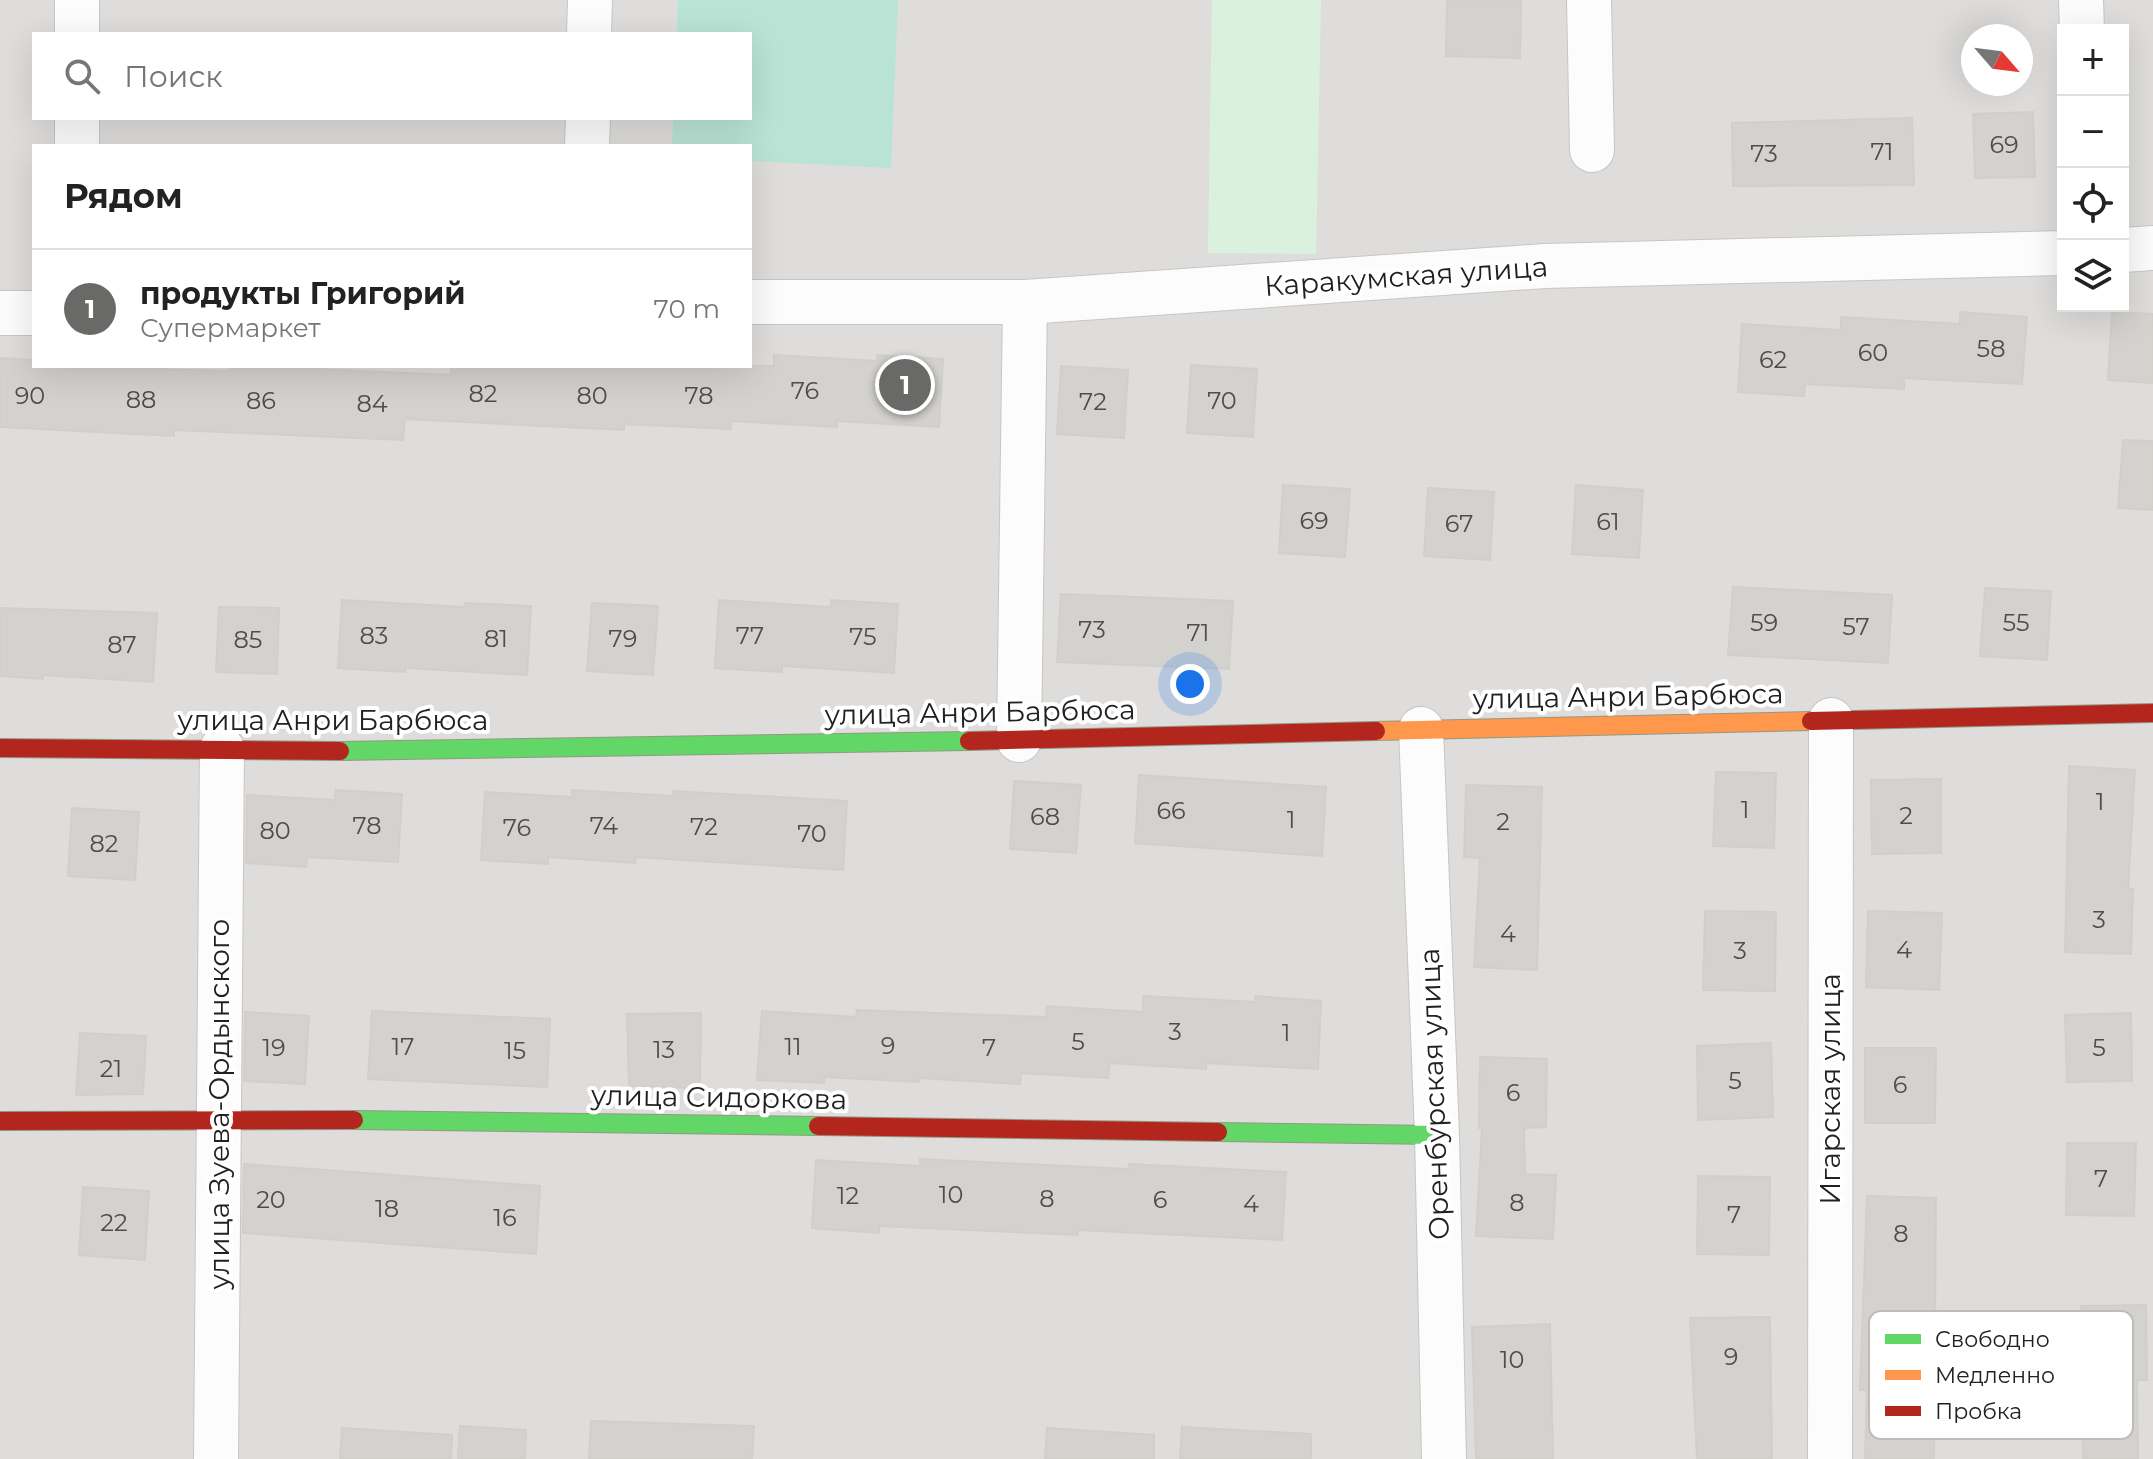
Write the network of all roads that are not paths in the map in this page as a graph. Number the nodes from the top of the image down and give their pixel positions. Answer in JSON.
{"nodes":[{"id":1,"x":77,"y":0,"type":"edge"},
{"id":2,"x":590,"y":0,"type":"edge"},
{"id":3,"x":1589,"y":0,"type":"edge"},
{"id":4,"x":2081,"y":0,"type":"edge"},
{"id":5,"x":2082,"y":24,"type":"edge"},
{"id":6,"x":77,"y":32,"type":"edge"},
{"id":7,"x":589,"y":32,"type":"edge"},
{"id":8,"x":77,"y":120,"type":"edge"},
{"id":9,"x":588,"y":120,"type":"edge"},
{"id":10,"x":77,"y":144,"type":"edge"},
{"id":11,"x":587,"y":144,"type":"edge"},
{"id":12,"x":1592,"y":150,"type":"dead end"},
{"id":13,"x":2153,"y":248,"type":"edge"},
{"id":14,"x":2129,"y":250,"type":"edge"},
{"id":15,"x":2057,"y":253,"type":"edge"},
{"id":16,"x":752,"y":302,"type":"edge"},
{"id":17,"x":1025,"y":302,"type":"junction"},
{"id":18,"x":0,"y":313,"type":"edge"},
{"id":19,"x":32,"y":313,"type":"edge"},
{"id":20,"x":2153,"y":713,"type":"edge"},
{"id":21,"x":1831,"y":720,"type":"junction"},
{"id":22,"x":1421,"y":729,"type":"junction"},
{"id":23,"x":1019,"y":740,"type":"junction"},
{"id":24,"x":0,"y":748,"type":"edge"},
{"id":25,"x":222,"y":749,"type":"junction"},
{"id":26,"x":219,"y":1118,"type":"junction"},
{"id":27,"x":0,"y":1121,"type":"edge"},
{"id":28,"x":1437,"y":1135,"type":"junction"},
{"id":29,"x":216,"y":1459,"type":"edge"},
{"id":30,"x":1444,"y":1459,"type":"edge"},
{"id":31,"x":1830,"y":1459,"type":"edge"}],
"edges":[{"from":1,"to":6,"type":"street"},
{"from":2,"to":7,"type":"street"},
{"from":3,"to":12,"type":"street"},
{"from":4,"to":5,"type":"street"},
{"from":8,"to":10,"type":"street"},
{"from":9,"to":11,"type":"street"},
{"from":13,"to":14,"type":"street"},
{"from":15,"to":17,"type":"street","name":"Каракумская улица"},
{"from":16,"to":17,"type":"street","name":"Каракумская улица"},
{"from":17,"to":23,"type":"street"},
{"from":18,"to":19,"type":"street"},
{"from":20,"to":21,"type":"street","name":"улица Анри Барбюса"},
{"from":21,"to":22,"type":"street","name":"улица Анри Барбюса"},
{"from":21,"to":31,"type":"street","name":"Игарская улица"},
{"from":22,"to":23,"type":"street","name":"улица Анри Барбюса"},
{"from":22,"to":28,"type":"street","name":"Оренбурская улица"},
{"from":23,"to":25,"type":"street","name":"улица Анри Барбюса"},
{"from":24,"to":25,"type":"street","name":"улица Анри Барбюса"},
{"from":25,"to":26,"type":"street","name":"улица Зуева-Ордынского"},
{"from":26,"to":27,"type":"street","name":"улица Сидоркова"},
{"from":26,"to":28,"type":"street","name":"улица Сидоркова"},
{"from":26,"to":29,"type":"street","name":"улица Зуева-Ордынского"},
{"from":28,"to":30,"type":"street","name":"Оренбурская улица"}]}
